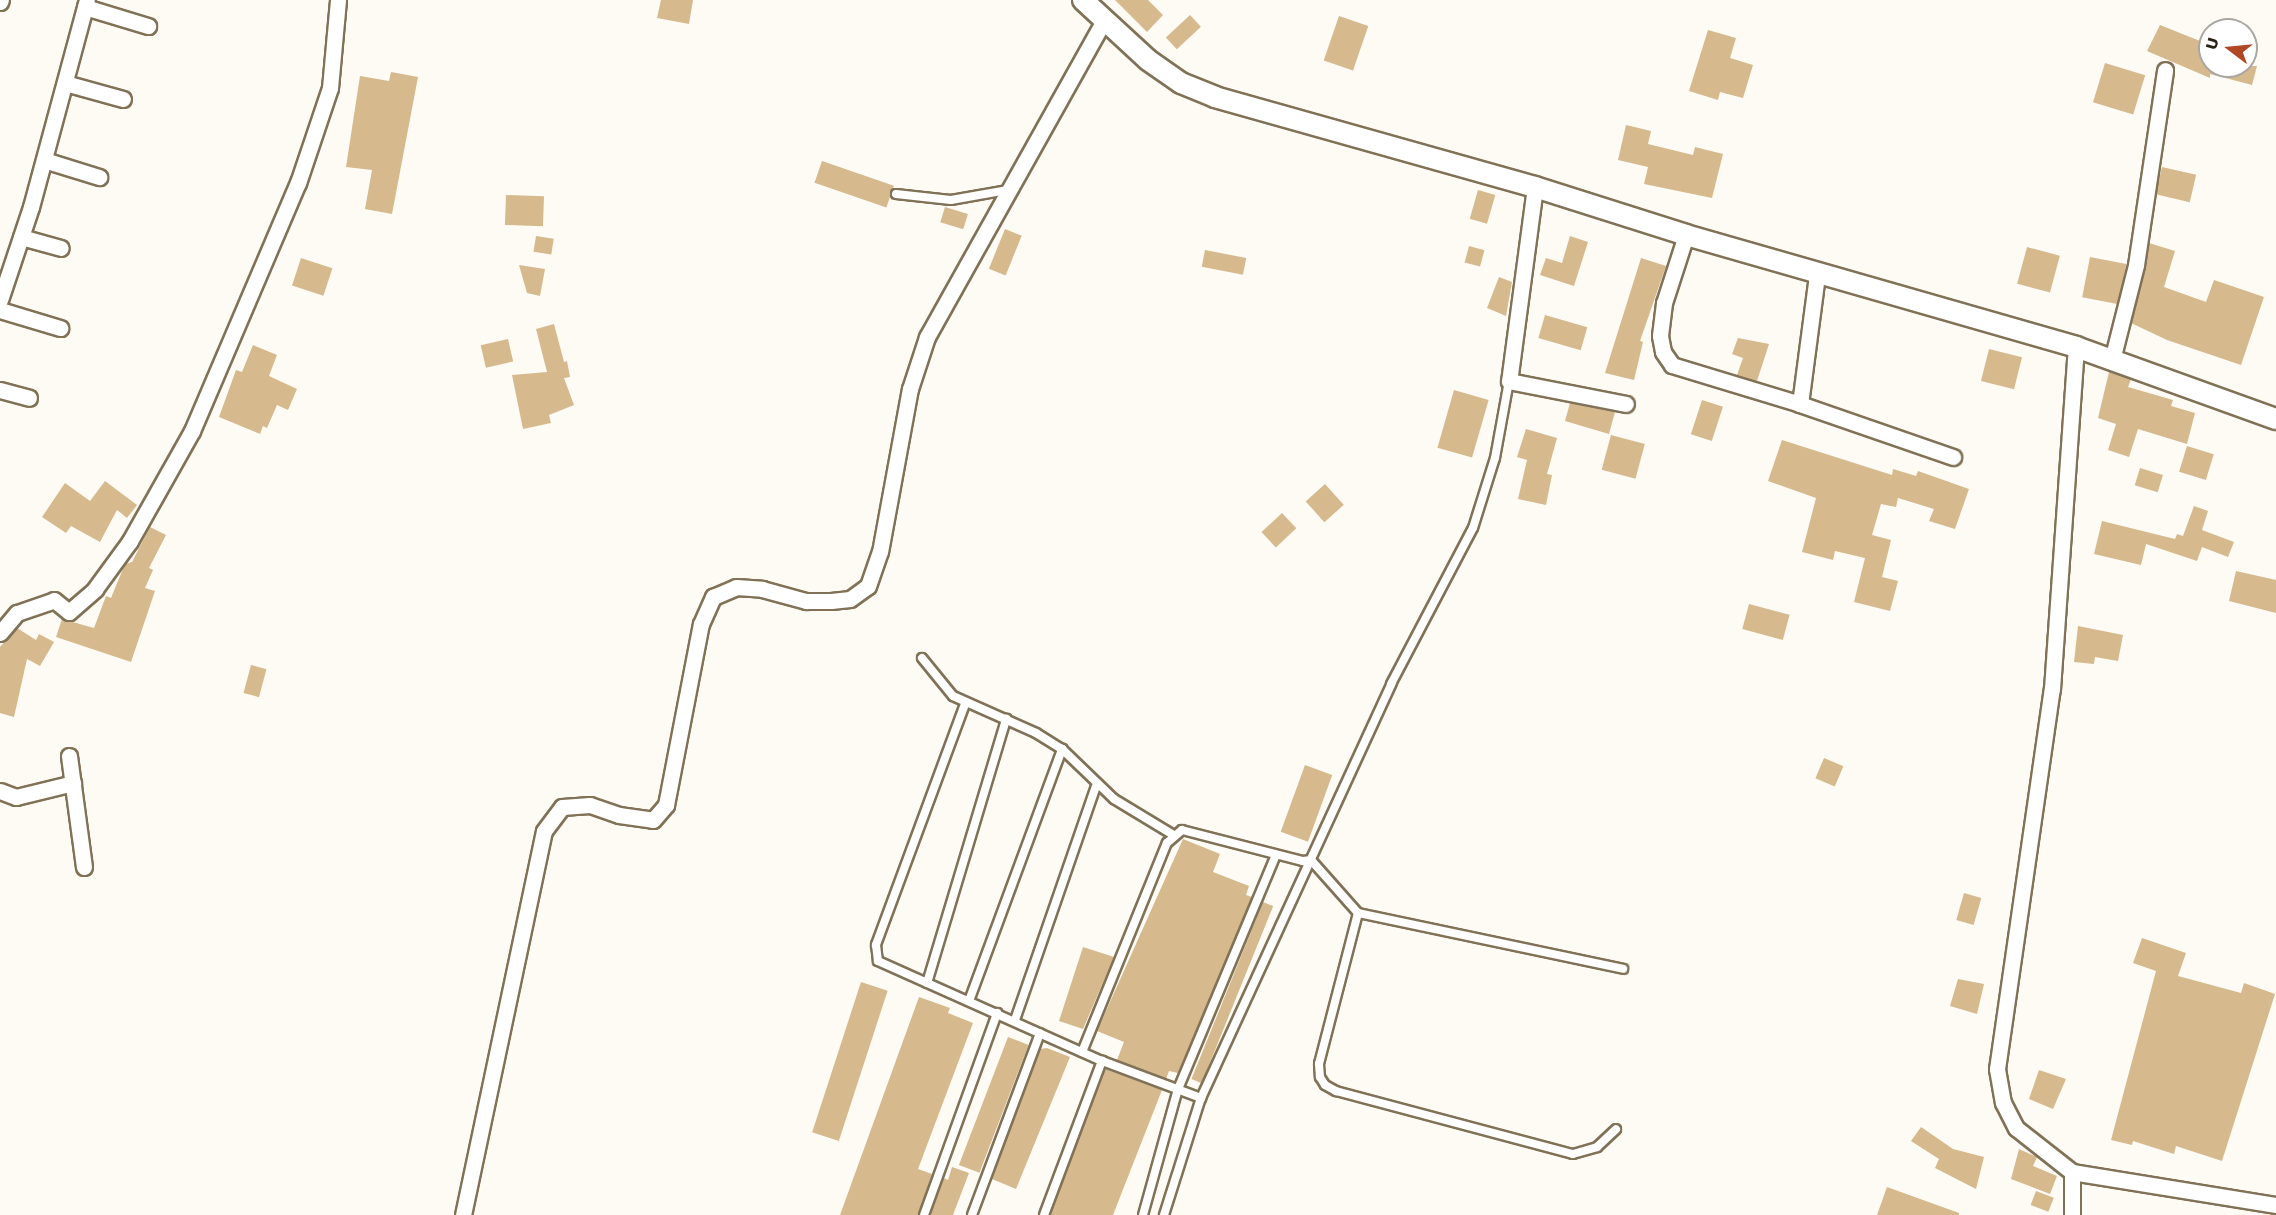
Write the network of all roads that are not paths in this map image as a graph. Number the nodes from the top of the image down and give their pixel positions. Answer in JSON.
{"nodes":[{"id":1,"x":338,"y":0,"type":"edge"},
{"id":2,"x":1083,"y":0,"type":"edge"},
{"id":3,"x":86,"y":3,"type":"edge"},
{"id":4,"x":1104,"y":20,"type":"junction"},
{"id":5,"x":148,"y":26,"type":"dead end"},
{"id":6,"x":2165,"y":70,"type":"dead end"},
{"id":7,"x":65,"y":83,"type":"junction"},
{"id":8,"x":123,"y":99,"type":"dead end"},
{"id":9,"x":44,"y":160,"type":"junction"},
{"id":10,"x":99,"y":177,"type":"dead end"},
{"id":11,"x":1535,"y":187,"type":"junction"},
{"id":12,"x":1009,"y":189,"type":"junction"},
{"id":13,"x":896,"y":194,"type":"dead end"},
{"id":14,"x":1686,"y":235,"type":"junction"},
{"id":15,"x":21,"y":237,"type":"junction"},
{"id":16,"x":61,"y":248,"type":"dead end"},
{"id":17,"x":1817,"y":274,"type":"junction"},
{"id":18,"x":0,"y":300,"type":"edge"},
{"id":19,"x":0,"y":310,"type":"edge"},
{"id":20,"x":60,"y":328,"type":"dead end"},
{"id":21,"x":2076,"y":347,"type":"junction"},
{"id":22,"x":2112,"y":360,"type":"junction"},
{"id":23,"x":1509,"y":381,"type":"junction"},
{"id":24,"x":0,"y":390,"type":"edge"},
{"id":25,"x":29,"y":398,"type":"dead end"},
{"id":26,"x":1626,"y":404,"type":"dead end"},
{"id":27,"x":1800,"y":404,"type":"junction"},
{"id":28,"x":2276,"y":419,"type":"edge"},
{"id":29,"x":1953,"y":457,"type":"dead end"},
{"id":30,"x":0,"y":633,"type":"edge"},
{"id":31,"x":922,"y":658,"type":"dead end"},
{"id":32,"x":965,"y":704,"type":"junction"},
{"id":33,"x":1006,"y":719,"type":"junction"},
{"id":34,"x":1062,"y":749,"type":"junction"},
{"id":35,"x":69,"y":756,"type":"dead end"},
{"id":36,"x":73,"y":783,"type":"junction"},
{"id":37,"x":1096,"y":786,"type":"junction"},
{"id":38,"x":0,"y":791,"type":"edge"},
{"id":39,"x":1175,"y":836,"type":"junction"},
{"id":40,"x":1276,"y":855,"type":"junction"},
{"id":41,"x":1311,"y":860,"type":"junction"},
{"id":42,"x":84,"y":867,"type":"dead end"},
{"id":43,"x":1358,"y":913,"type":"junction"},
{"id":44,"x":1623,"y":969,"type":"dead end"},
{"id":45,"x":927,"y":983,"type":"junction"},
{"id":46,"x":969,"y":1000,"type":"junction"},
{"id":47,"x":997,"y":1013,"type":"junction"},
{"id":48,"x":1015,"y":1020,"type":"junction"},
{"id":49,"x":1040,"y":1033,"type":"junction"},
{"id":50,"x":1082,"y":1052,"type":"junction"},
{"id":51,"x":1102,"y":1061,"type":"junction"},
{"id":52,"x":1178,"y":1089,"type":"junction"},
{"id":53,"x":1201,"y":1098,"type":"junction"},
{"id":54,"x":1616,"y":1129,"type":"dead end"},
{"id":55,"x":2072,"y":1172,"type":"junction"},
{"id":56,"x":2276,"y":1205,"type":"edge"},
{"id":57,"x":463,"y":1215,"type":"edge"},
{"id":58,"x":924,"y":1215,"type":"edge"},
{"id":59,"x":972,"y":1215,"type":"edge"},
{"id":60,"x":1044,"y":1215,"type":"edge"},
{"id":61,"x":1143,"y":1215,"type":"edge"},
{"id":62,"x":1164,"y":1215,"type":"edge"},
{"id":63,"x":2072,"y":1215,"type":"edge"}],
"edges":[{"from":1,"to":30,"type":"street"},
{"from":2,"to":4,"type":"street"},
{"from":3,"to":5,"type":"street"},
{"from":3,"to":7,"type":"street"},
{"from":4,"to":11,"type":"street"},
{"from":4,"to":12,"type":"street"},
{"from":6,"to":22,"type":"street"},
{"from":7,"to":8,"type":"street"},
{"from":7,"to":9,"type":"street"},
{"from":9,"to":10,"type":"street"},
{"from":9,"to":15,"type":"street"},
{"from":11,"to":14,"type":"street"},
{"from":11,"to":23,"type":"street"},
{"from":12,"to":13,"type":"lane"},
{"from":12,"to":57,"type":"street"},
{"from":14,"to":17,"type":"street"},
{"from":14,"to":27,"type":"street"},
{"from":15,"to":16,"type":"street"},
{"from":15,"to":18,"type":"street"},
{"from":17,"to":21,"type":"street"},
{"from":17,"to":27,"type":"street"},
{"from":19,"to":20,"type":"street"},
{"from":21,"to":22,"type":"street"},
{"from":21,"to":55,"type":"street"},
{"from":22,"to":28,"type":"street"},
{"from":23,"to":26,"type":"street"},
{"from":23,"to":41,"type":"lane"},
{"from":24,"to":25,"type":"street"},
{"from":27,"to":29,"type":"street"},
{"from":31,"to":32,"type":"lane"},
{"from":32,"to":33,"type":"lane"},
{"from":32,"to":45,"type":"lane"},
{"from":33,"to":34,"type":"lane"},
{"from":33,"to":45,"type":"lane"},
{"from":34,"to":37,"type":"lane"},
{"from":34,"to":46,"type":"lane"},
{"from":35,"to":36,"type":"street"},
{"from":36,"to":38,"type":"street"},
{"from":36,"to":42,"type":"street"},
{"from":37,"to":39,"type":"lane"},
{"from":37,"to":48,"type":"lane"},
{"from":39,"to":40,"type":"lane"},
{"from":39,"to":50,"type":"lane"},
{"from":40,"to":41,"type":"lane"},
{"from":40,"to":52,"type":"lane"},
{"from":41,"to":43,"type":"lane"},
{"from":41,"to":53,"type":"lane"},
{"from":43,"to":44,"type":"lane"},
{"from":43,"to":54,"type":"lane"},
{"from":45,"to":46,"type":"lane"},
{"from":46,"to":47,"type":"lane"},
{"from":47,"to":48,"type":"lane"},
{"from":47,"to":58,"type":"lane"},
{"from":48,"to":49,"type":"lane"},
{"from":49,"to":50,"type":"lane"},
{"from":49,"to":59,"type":"lane"},
{"from":50,"to":51,"type":"lane"},
{"from":51,"to":52,"type":"lane"},
{"from":51,"to":60,"type":"lane"},
{"from":52,"to":53,"type":"lane"},
{"from":52,"to":61,"type":"lane"},
{"from":53,"to":62,"type":"lane"},
{"from":55,"to":56,"type":"street"},
{"from":55,"to":63,"type":"street"}]}
